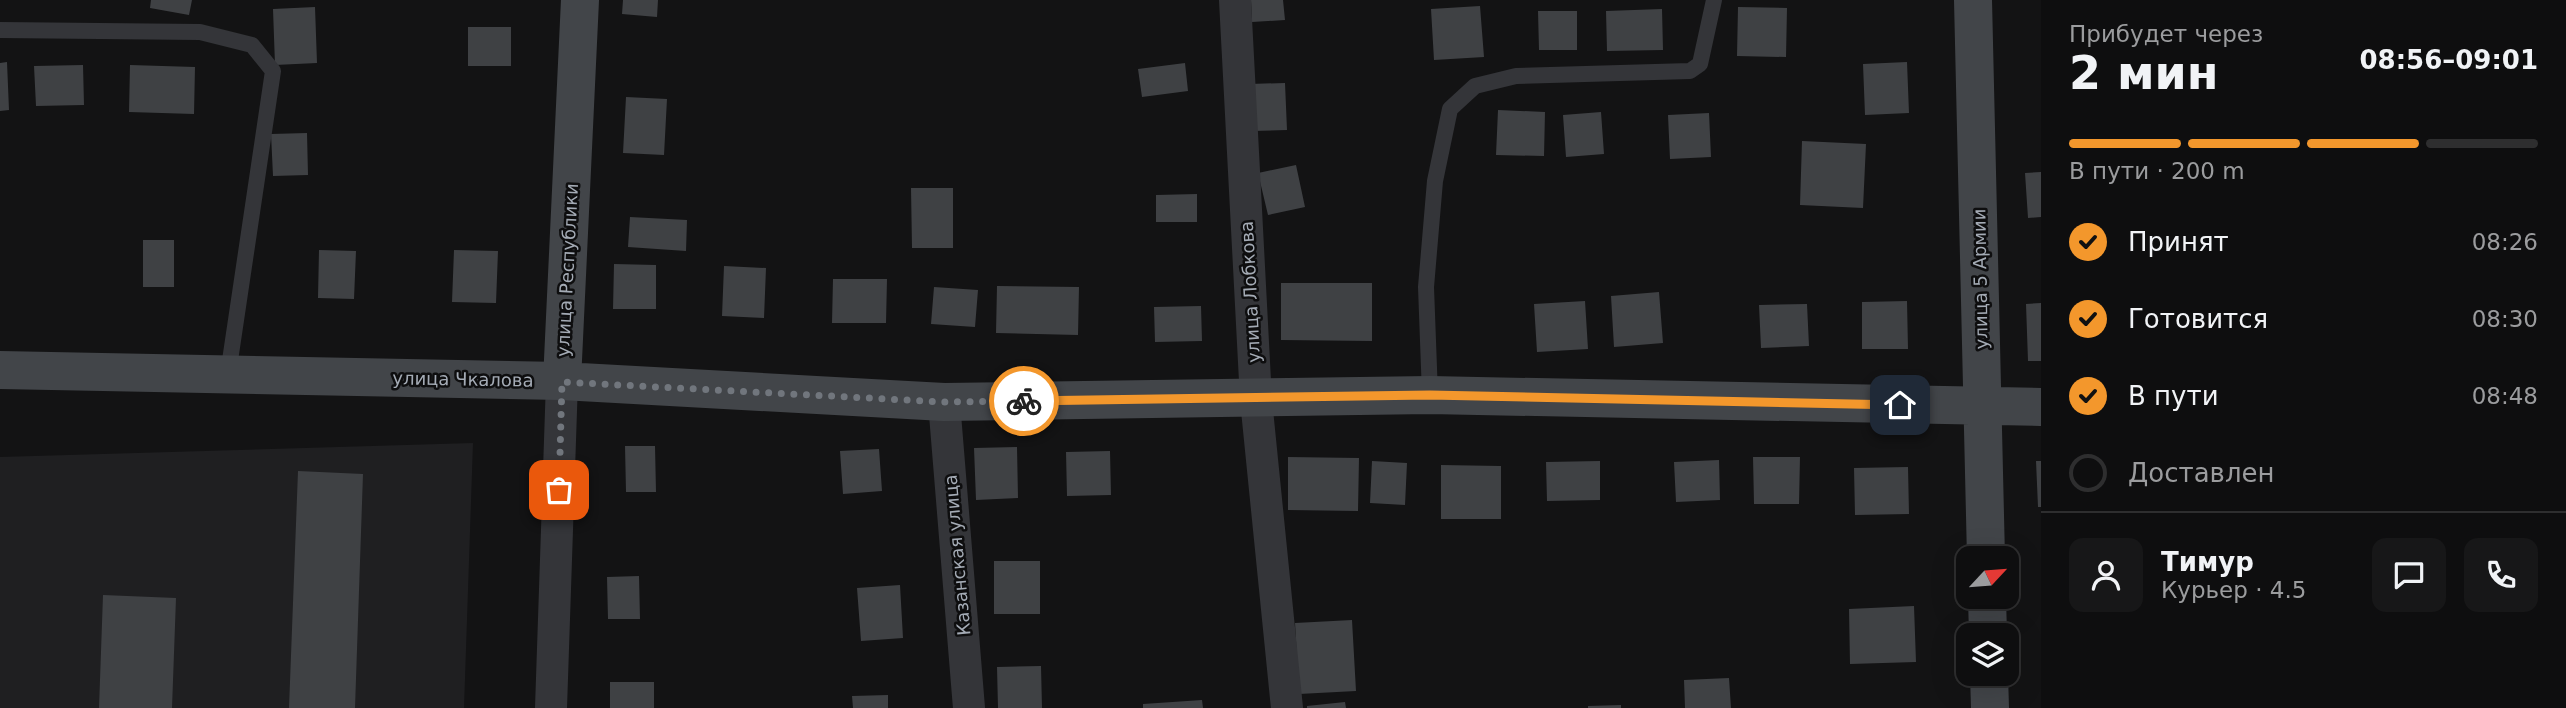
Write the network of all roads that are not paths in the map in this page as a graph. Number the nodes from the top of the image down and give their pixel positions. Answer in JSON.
{"nodes":[{"id":1,"x":580,"y":0,"type":"edge"},
{"id":2,"x":1235,"y":0,"type":"edge"},
{"id":3,"x":1714,"y":0,"type":"edge"},
{"id":4,"x":1973,"y":0,"type":"edge"},
{"id":5,"x":0,"y":30,"type":"edge"},
{"id":6,"x":0,"y":370,"type":"edge"},
{"id":7,"x":228,"y":374,"type":"junction"},
{"id":8,"x":562,"y":382,"type":"junction"},
{"id":9,"x":1430,"y":395,"type":"junction"},
{"id":10,"x":1256,"y":400,"type":"junction"},
{"id":11,"x":944,"y":402,"type":"junction"},
{"id":12,"x":1982,"y":406,"type":"junction"},
{"id":13,"x":2041,"y":407,"type":"edge"},
{"id":14,"x":1986,"y":546,"type":"edge"},
{"id":15,"x":1989,"y":686,"type":"edge"},
{"id":16,"x":551,"y":708,"type":"edge"},
{"id":17,"x":969,"y":708,"type":"edge"},
{"id":18,"x":1287,"y":708,"type":"edge"},
{"id":19,"x":1990,"y":708,"type":"edge"}],
"edges":[{"from":1,"to":8,"type":"main road","name":"улица Республики"},
{"from":2,"to":10,"type":"street","name":"улица Лобкова"},
{"from":3,"to":9,"type":"lane"},
{"from":4,"to":12,"type":"main road","name":"улица 5 Армии"},
{"from":5,"to":7,"type":"lane"},
{"from":6,"to":7,"type":"main road","name":"улица Чкалова"},
{"from":7,"to":8,"type":"main road","name":"улица Чкалова"},
{"from":8,"to":11,"type":"main road","name":"улица Чкалова"},
{"from":8,"to":16,"type":"street","name":"улица Республики"},
{"from":9,"to":10,"type":"main road","name":"улица Чкалова"},
{"from":9,"to":12,"type":"main road","name":"улица Чкалова"},
{"from":10,"to":11,"type":"main road","name":"улица Чкалова"},
{"from":10,"to":18,"type":"street","name":"улица Лобкова"},
{"from":11,"to":17,"type":"street","name":"Казанская улица"},
{"from":12,"to":13,"type":"main road","name":"улица Чкалова"},
{"from":12,"to":14,"type":"main road","name":"улица 5 Армии"},
{"from":15,"to":19,"type":"main road"}]}
